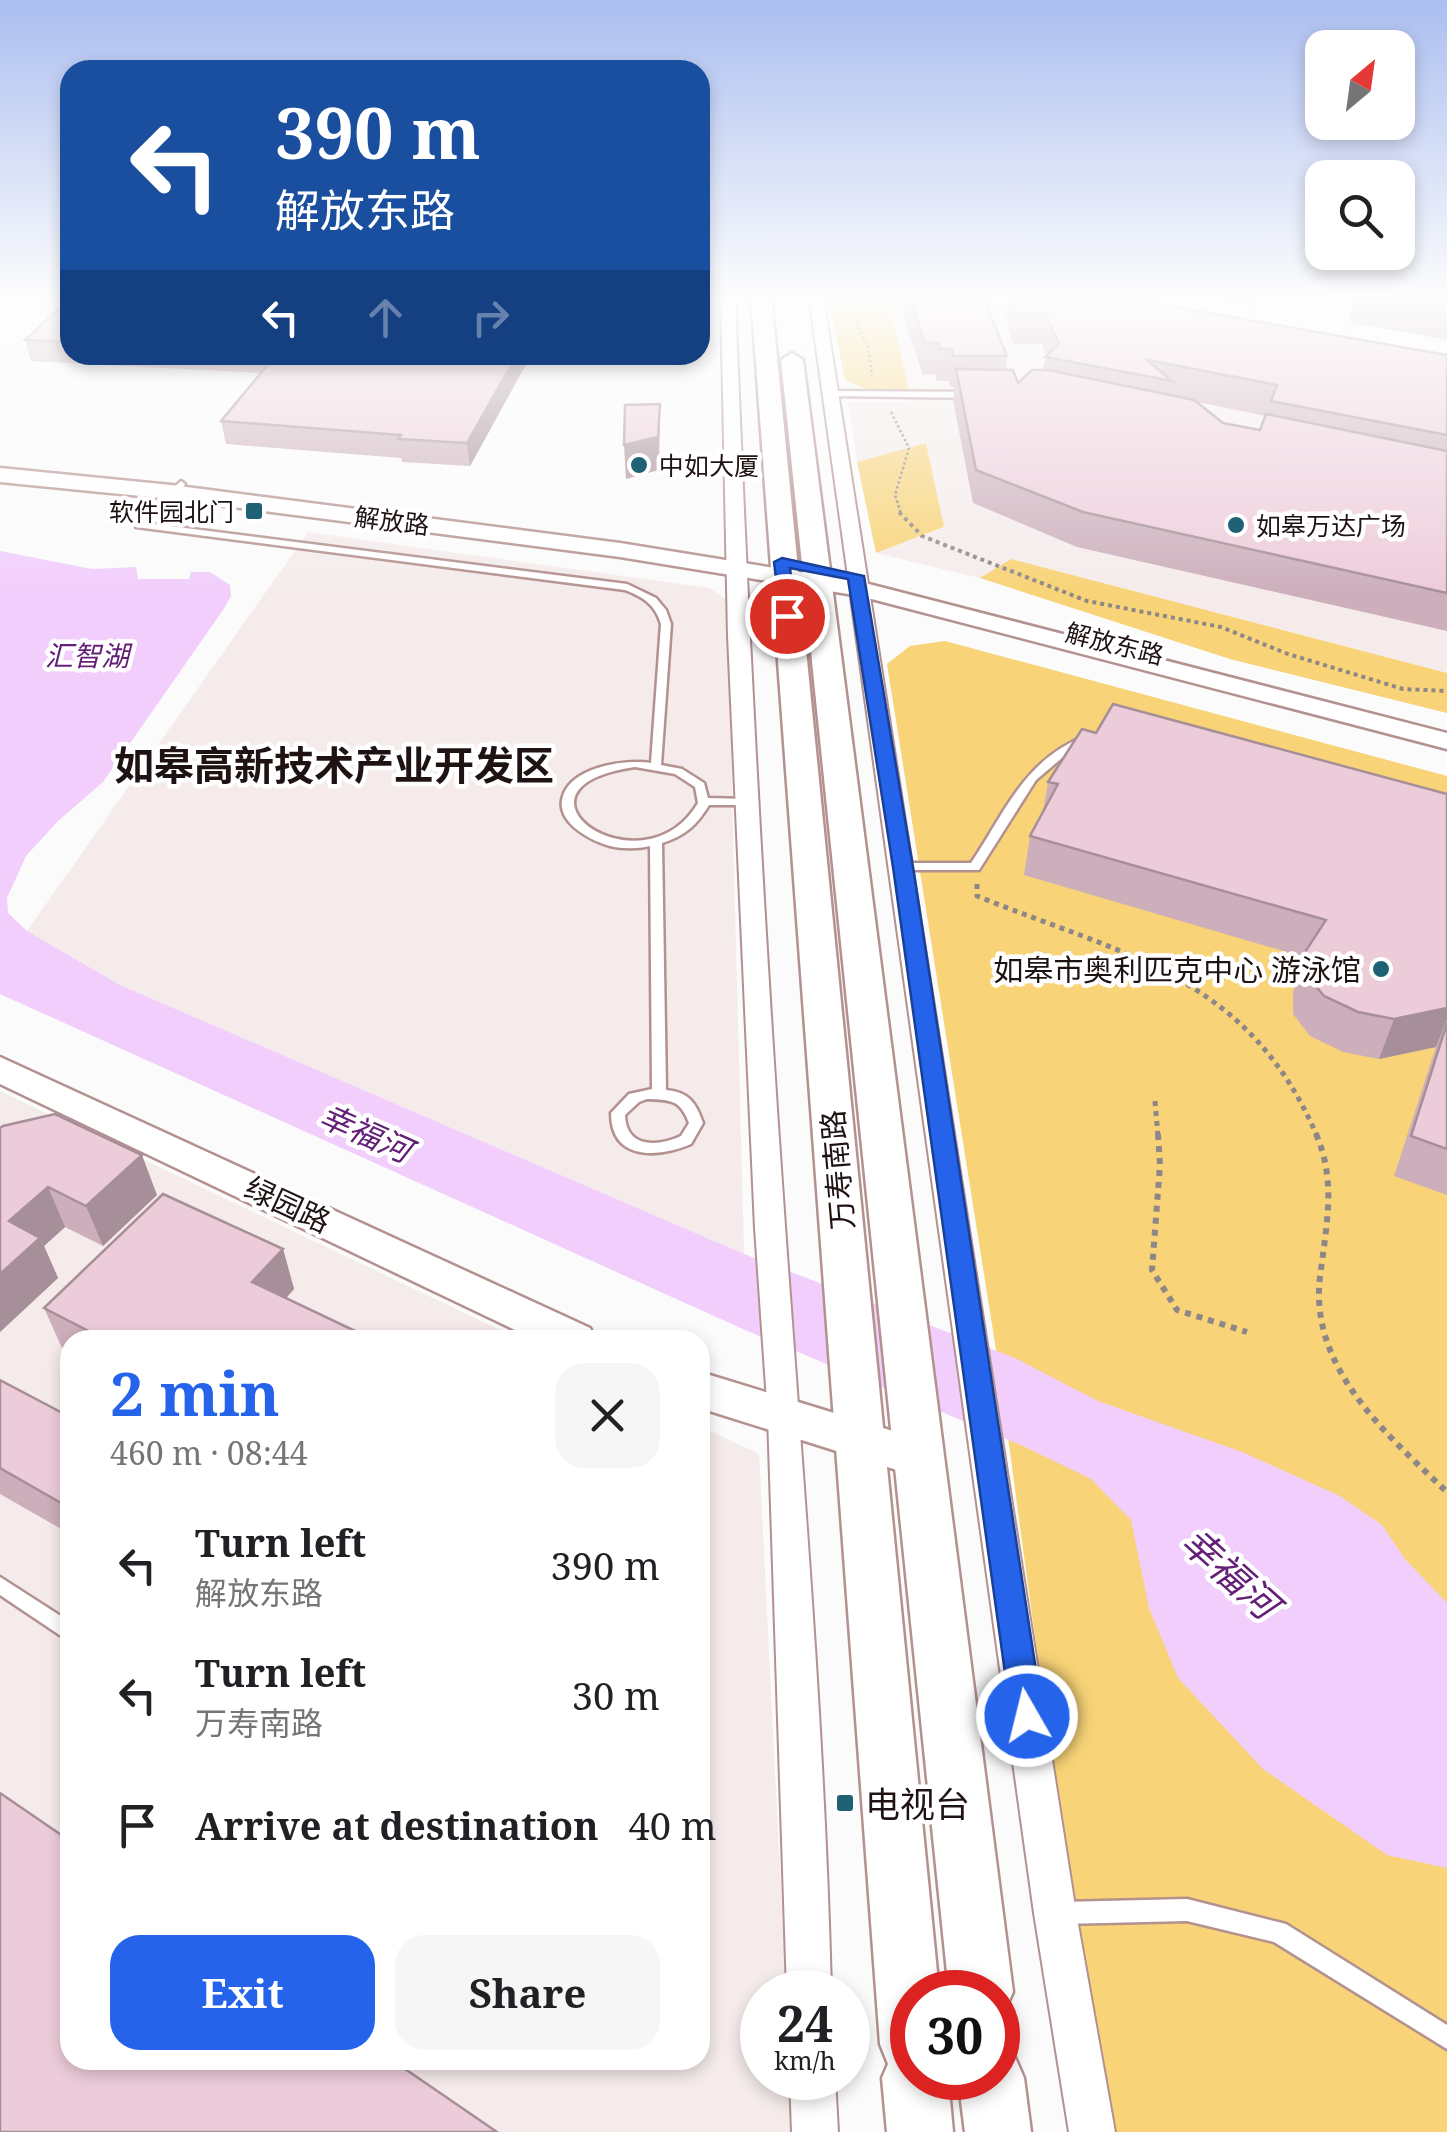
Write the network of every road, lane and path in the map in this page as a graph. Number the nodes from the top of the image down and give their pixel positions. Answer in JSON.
{"nodes":[{"id":1,"x":732,"y":395,"type":"edge"},
{"id":2,"x":782,"y":395,"type":"edge"},
{"id":3,"x":797,"y":395,"type":"edge"},
{"id":4,"x":831,"y":395,"type":"edge"},
{"id":5,"x":884,"y":395,"type":"edge"},
{"id":6,"x":936,"y":395,"type":"edge"},
{"id":7,"x":990,"y":396,"type":"edge"},
{"id":8,"x":0,"y":471,"type":"edge"},
{"id":9,"x":176,"y":488,"type":"junction"},
{"id":10,"x":738,"y":561,"type":"junction"},
{"id":11,"x":819,"y":576,"type":"junction"},
{"id":12,"x":1447,"y":692,"type":"edge"},
{"id":13,"x":1447,"y":729,"type":"edge"},
{"id":14,"x":1104,"y":733,"type":"edge"},
{"id":15,"x":1447,"y":741,"type":"edge"},
{"id":16,"x":656,"y":765,"type":"junction"},
{"id":17,"x":705,"y":801,"type":"junction"},
{"id":18,"x":748,"y":802,"type":"junction"},
{"id":19,"x":656,"y":841,"type":"junction"},
{"id":20,"x":903,"y":867,"type":"junction"},
{"id":21,"x":975,"y":867,"type":"junction"},
{"id":22,"x":0,"y":1069,"type":"edge"},
{"id":23,"x":660,"y":1093,"type":"junction"},
{"id":24,"x":1154,"y":1102,"type":"dead end"},
{"id":25,"x":554,"y":1330,"type":"edge"},
{"id":26,"x":1248,"y":1332,"type":"dead end"},
{"id":27,"x":710,"y":1393,"type":"edge"},
{"id":28,"x":784,"y":1416,"type":"junction"},
{"id":29,"x":860,"y":1438,"type":"junction"},
{"id":30,"x":919,"y":1458,"type":"junction"},
{"id":31,"x":1447,"y":1492,"type":"edge"},
{"id":32,"x":0,"y":1585,"type":"edge"},
{"id":33,"x":60,"y":1626,"type":"edge"},
{"id":34,"x":1055,"y":1913,"type":"junction"},
{"id":35,"x":808,"y":1970,"type":"edge"},
{"id":36,"x":906,"y":1970,"type":"edge"},
{"id":37,"x":979,"y":1970,"type":"edge"},
{"id":38,"x":1447,"y":2038,"type":"edge"},
{"id":39,"x":814,"y":2100,"type":"edge"},
{"id":40,"x":917,"y":2100,"type":"edge"},
{"id":41,"x":994,"y":2100,"type":"edge"},
{"id":42,"x":815,"y":2132,"type":"edge"},
{"id":43,"x":920,"y":2132,"type":"edge"},
{"id":44,"x":998,"y":2132,"type":"edge"},
{"id":45,"x":1092,"y":2132,"type":"edge"}],
"edges":[{"from":1,"to":10,"type":"street"},
{"from":2,"to":11,"type":"main road","name":"万寿南路"},
{"from":3,"to":11,"type":"main road","name":"万寿南路"},
{"from":4,"to":11,"type":"street"},
{"from":5,"to":12,"type":"path"},
{"from":6,"to":7,"type":"street"},
{"from":8,"to":9,"type":"street","name":"解放路"},
{"from":9,"to":10,"type":"street","name":"解放路"},
{"from":9,"to":16,"type":"lane"},
{"from":10,"to":11,"type":"street","name":"解放路"},
{"from":10,"to":18,"type":"street"},
{"from":11,"to":13,"type":"street","name":"解放东路"},
{"from":11,"to":15,"type":"street","name":"解放东路"},
{"from":11,"to":20,"type":"street"},
{"from":11,"to":29,"type":"main road","name":"万寿南路"},
{"from":11,"to":30,"type":"main road","name":"万寿南路"},
{"from":14,"to":21,"type":"lane"},
{"from":16,"to":17,"type":"lane"},
{"from":16,"to":19,"type":"lane"},
{"from":17,"to":18,"type":"lane"},
{"from":17,"to":19,"type":"lane"},
{"from":18,"to":28,"type":"street"},
{"from":19,"to":23,"type":"lane"},
{"from":20,"to":21,"type":"lane"},
{"from":20,"to":34,"type":"street"},
{"from":21,"to":31,"type":"path"},
{"from":22,"to":25,"type":"street","name":"绿园路"},
{"from":23,"to":23,"type":"lane"},
{"from":24,"to":26,"type":"path"},
{"from":27,"to":28,"type":"street"},
{"from":28,"to":29,"type":"street"},
{"from":28,"to":35,"type":"street"},
{"from":29,"to":30,"type":"street"},
{"from":29,"to":36,"type":"main road","name":"万寿南路"},
{"from":30,"to":37,"type":"main road","name":"万寿南路"},
{"from":32,"to":33,"type":"lane"},
{"from":34,"to":38,"type":"lane"},
{"from":34,"to":45,"type":"street"},
{"from":39,"to":42,"type":"street"},
{"from":40,"to":43,"type":"main road"},
{"from":41,"to":44,"type":"main road"}]}
